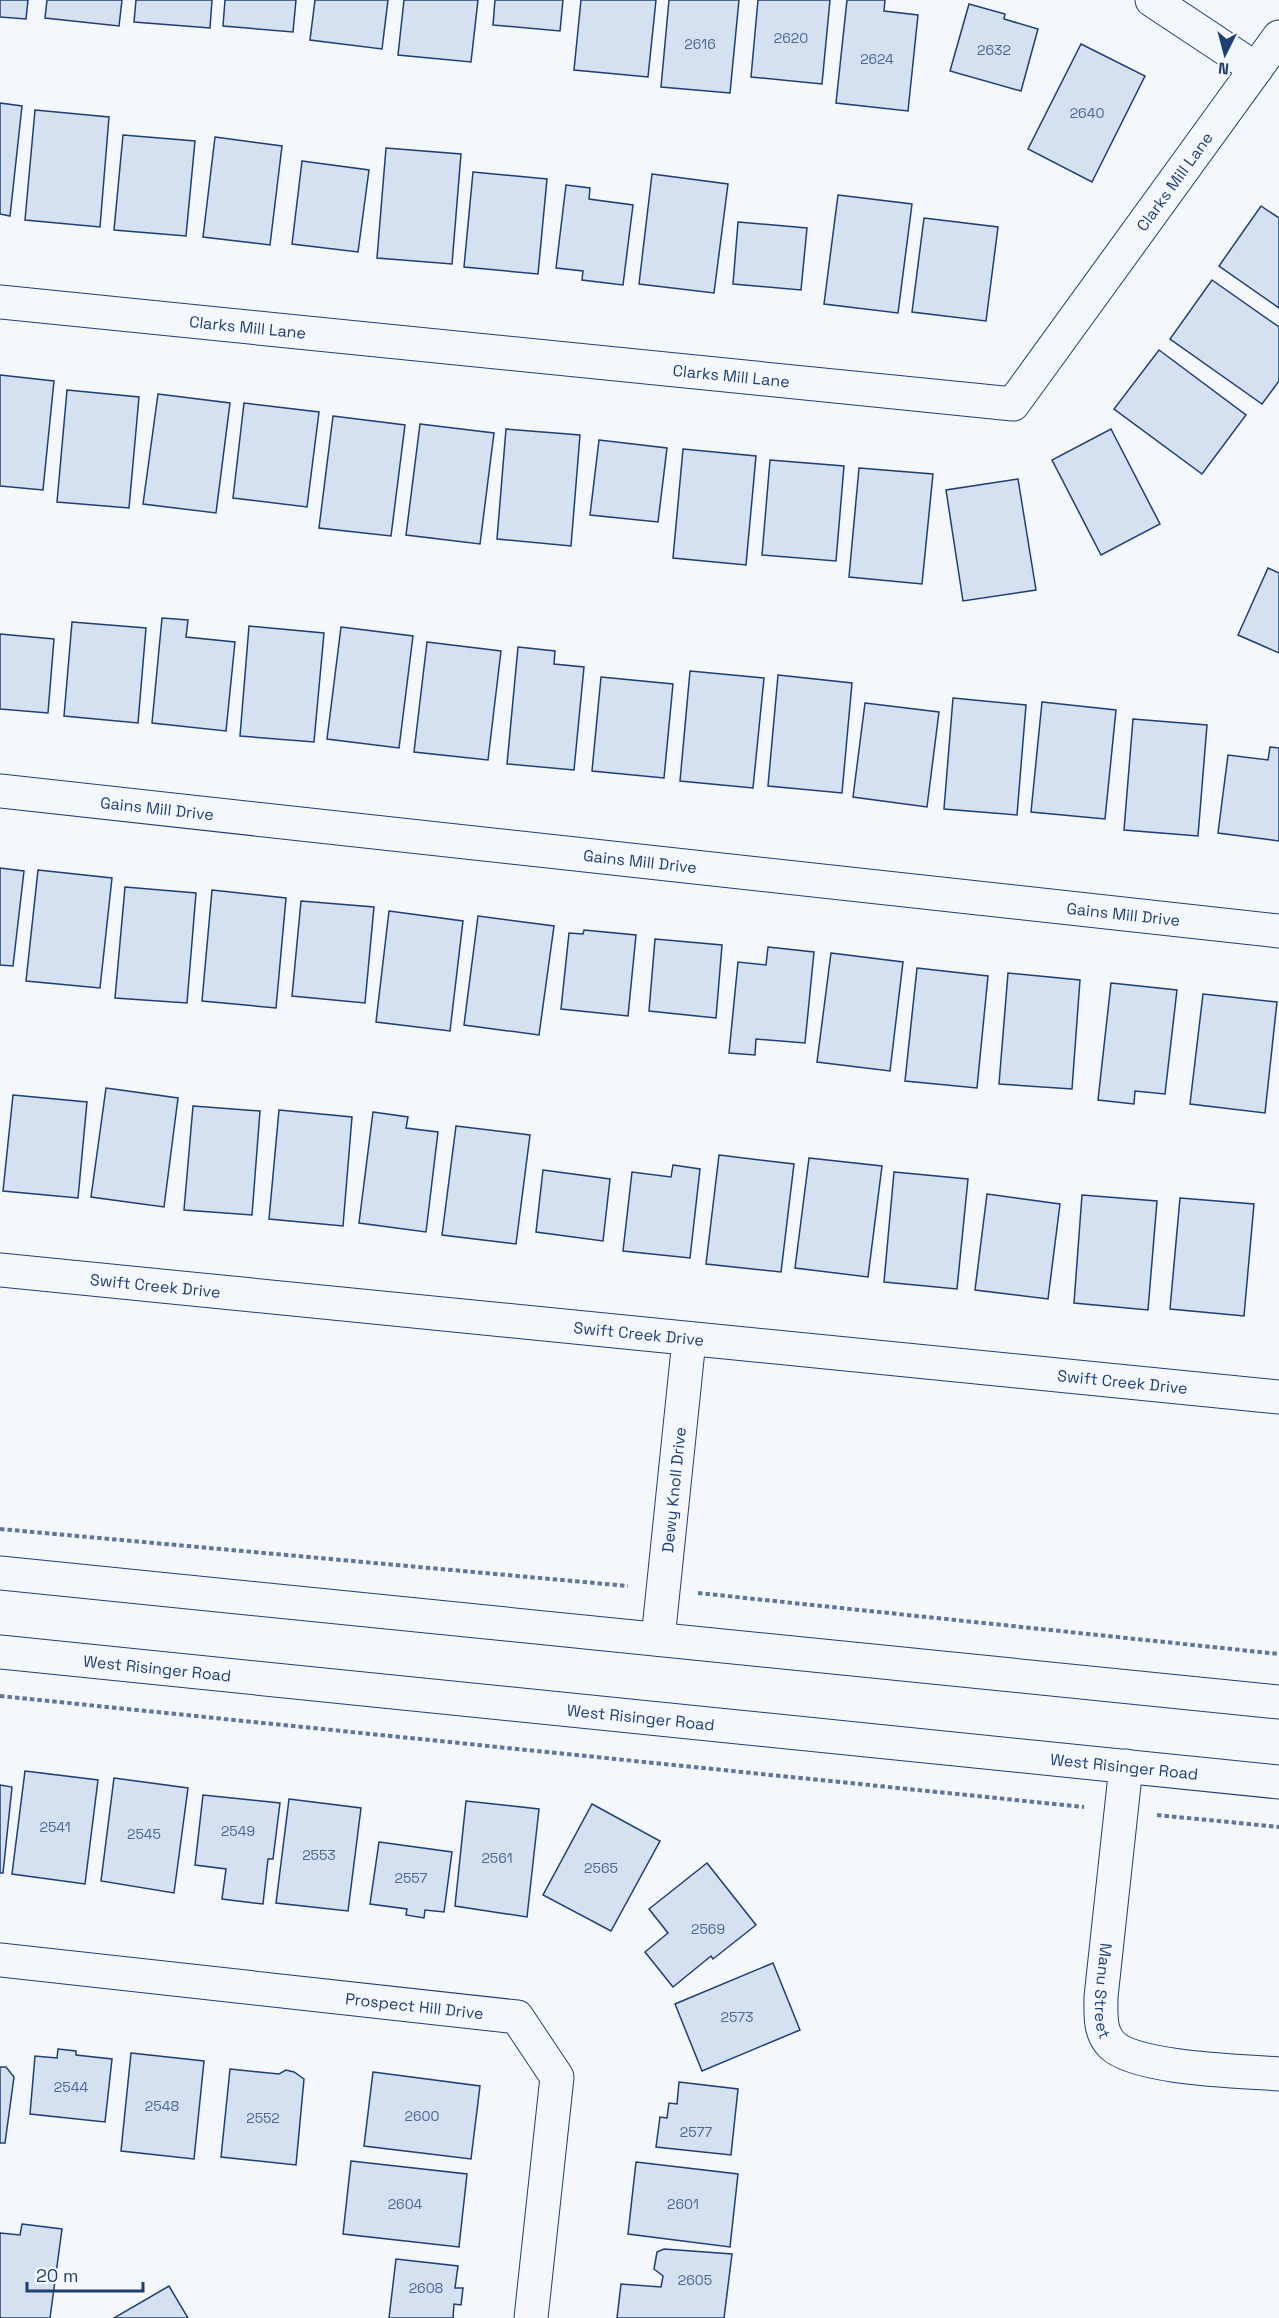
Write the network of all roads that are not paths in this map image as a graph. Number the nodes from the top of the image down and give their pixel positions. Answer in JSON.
{"nodes":[{"id":1,"x":1152,"y":0,"type":"edge"},
{"id":2,"x":1279,"y":37,"type":"edge"},
{"id":3,"x":1256,"y":69,"type":"junction"},
{"id":4,"x":0,"y":302,"type":"edge"},
{"id":5,"x":0,"y":791,"type":"edge"},
{"id":6,"x":1279,"y":931,"type":"edge"},
{"id":7,"x":0,"y":1270,"type":"edge"},
{"id":8,"x":689,"y":1340,"type":"junction"},
{"id":9,"x":1279,"y":1397,"type":"edge"},
{"id":10,"x":0,"y":1573,"type":"edge"},
{"id":11,"x":658,"y":1639,"type":"junction"},
{"id":12,"x":0,"y":1652,"type":"edge"},
{"id":13,"x":1279,"y":1702,"type":"edge"},
{"id":14,"x":1126,"y":1766,"type":"junction"},
{"id":15,"x":1279,"y":1782,"type":"edge"},
{"id":16,"x":0,"y":1960,"type":"edge"},
{"id":17,"x":1279,"y":2074,"type":"edge"},
{"id":18,"x":531,"y":2318,"type":"edge"}],
"edges":[{"from":1,"to":3,"type":"street"},
{"from":2,"to":3,"type":"street","name":"Clarks Mill Lane"},
{"from":3,"to":4,"type":"street","name":"Clarks Mill Lane"},
{"from":5,"to":6,"type":"street","name":"Gains Mill Drive"},
{"from":7,"to":8,"type":"street","name":"Swift Creek Drive"},
{"from":8,"to":9,"type":"street","name":"Swift Creek Drive"},
{"from":8,"to":11,"type":"street","name":"Dewy Knoll Drive"},
{"from":10,"to":11,"type":"street"},
{"from":11,"to":13,"type":"street"},
{"from":12,"to":14,"type":"street","name":"West Risinger Road"},
{"from":14,"to":15,"type":"street","name":"West Risinger Road"},
{"from":14,"to":17,"type":"street","name":"Manu Street"},
{"from":16,"to":18,"type":"street","name":"Prospect Hill Drive"}]}
